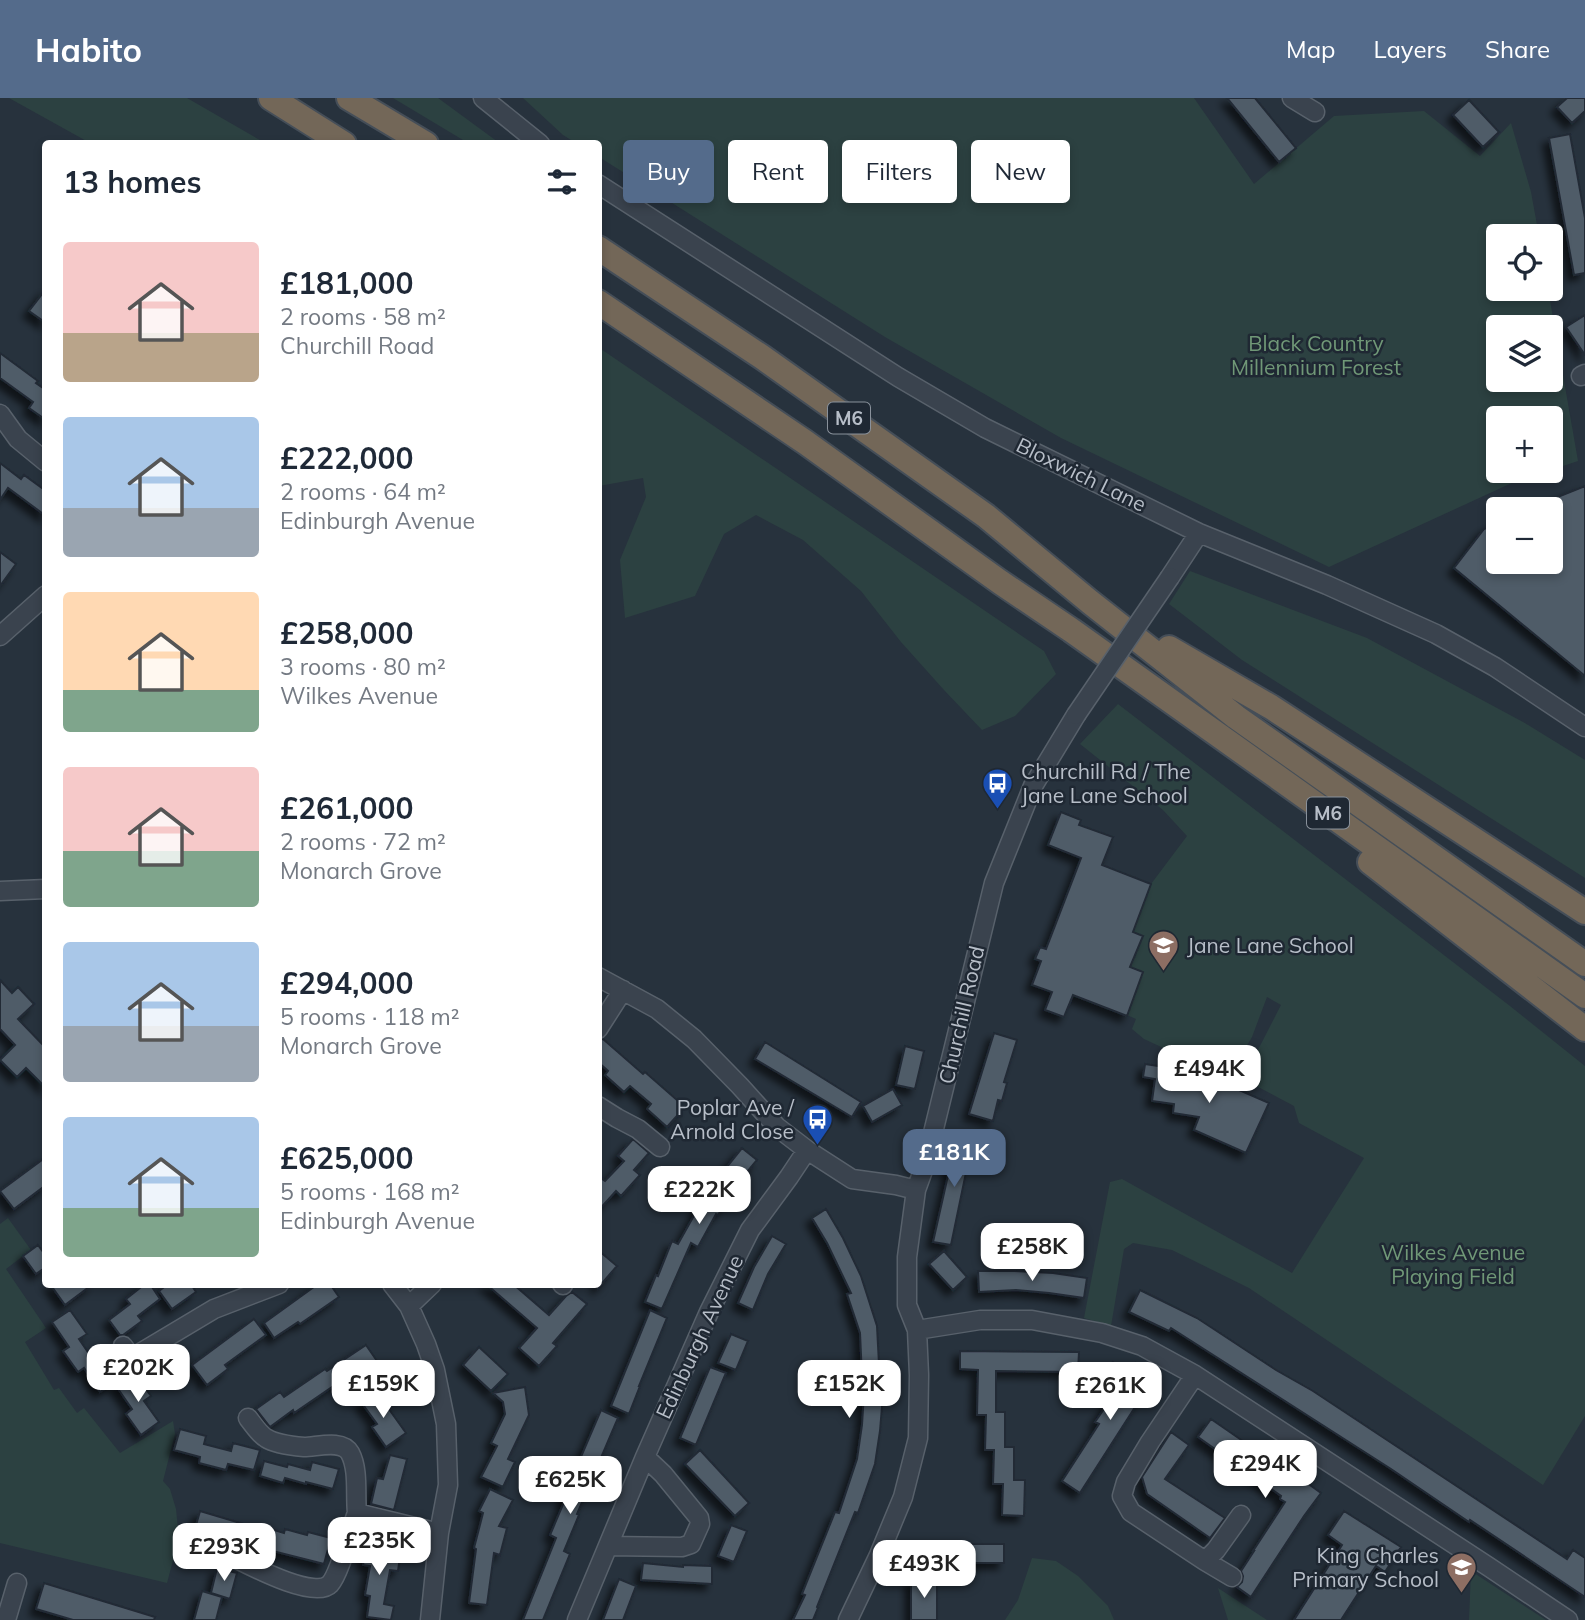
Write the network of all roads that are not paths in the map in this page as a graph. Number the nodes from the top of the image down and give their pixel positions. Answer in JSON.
{"nodes":[{"id":1,"x":271,"y":98,"type":"edge"},
{"id":2,"x":349,"y":98,"type":"edge"},
{"id":3,"x":483,"y":98,"type":"edge"},
{"id":4,"x":1292,"y":98,"type":"edge"},
{"id":5,"x":1315,"y":113,"type":"dead end"},
{"id":6,"x":338,"y":140,"type":"edge"},
{"id":7,"x":419,"y":140,"type":"edge"},
{"id":8,"x":535,"y":140,"type":"edge"},
{"id":9,"x":602,"y":187,"type":"edge"},
{"id":10,"x":602,"y":251,"type":"edge"},
{"id":11,"x":602,"y":305,"type":"edge"},
{"id":12,"x":0,"y":414,"type":"edge"},
{"id":13,"x":42,"y":459,"type":"edge"},
{"id":14,"x":1199,"y":533,"type":"junction"},
{"id":15,"x":42,"y":599,"type":"edge"},
{"id":16,"x":1090,"y":602,"type":"junction"},
{"id":17,"x":1071,"y":630,"type":"junction"},
{"id":18,"x":0,"y":636,"type":"edge"},
{"id":19,"x":1585,"y":727,"type":"edge"},
{"id":20,"x":42,"y":889,"type":"edge"},
{"id":21,"x":0,"y":891,"type":"edge"},
{"id":22,"x":1585,"y":912,"type":"edge"},
{"id":23,"x":1585,"y":964,"type":"edge"},
{"id":24,"x":602,"y":979,"type":"edge"},
{"id":25,"x":623,"y":990,"type":"junction"},
{"id":26,"x":1585,"y":996,"type":"edge"},
{"id":27,"x":602,"y":1023,"type":"edge"},
{"id":28,"x":1585,"y":1029,"type":"edge"},
{"id":29,"x":602,"y":1109,"type":"edge"},
{"id":30,"x":660,"y":1147,"type":"dead end"},
{"id":31,"x":807,"y":1150,"type":"junction"},
{"id":32,"x":916,"y":1190,"type":"junction"},
{"id":33,"x":269,"y":1288,"type":"edge"},
{"id":34,"x":395,"y":1288,"type":"edge"},
{"id":35,"x":428,"y":1288,"type":"edge"},
{"id":36,"x":409,"y":1306,"type":"junction"},
{"id":37,"x":917,"y":1329,"type":"junction"},
{"id":38,"x":123,"y":1346,"type":"dead end"},
{"id":39,"x":1195,"y":1376,"type":"junction"},
{"id":40,"x":248,"y":1418,"type":"dead end"},
{"id":41,"x":645,"y":1457,"type":"junction"},
{"id":42,"x":356,"y":1513,"type":"junction"},
{"id":43,"x":1241,"y":1515,"type":"dead end"},
{"id":44,"x":439,"y":1534,"type":"junction"},
{"id":45,"x":608,"y":1546,"type":"junction"},
{"id":46,"x":235,"y":1558,"type":"dead end"},
{"id":47,"x":1205,"y":1561,"type":"junction"},
{"id":48,"x":1232,"y":1577,"type":"dead end"},
{"id":49,"x":17,"y":1583,"type":"dead end"},
{"id":50,"x":6,"y":1620,"type":"edge"},
{"id":51,"x":430,"y":1620,"type":"edge"},
{"id":52,"x":577,"y":1620,"type":"edge"},
{"id":53,"x":848,"y":1620,"type":"edge"},
{"id":54,"x":1567,"y":1620,"type":"edge"}],
"edges":[{"from":1,"to":6,"type":"highway"},
{"from":2,"to":7,"type":"highway"},
{"from":3,"to":8,"type":"street"},
{"from":4,"to":5,"type":"street"},
{"from":9,"to":14,"type":"street","name":"Bloxwich Lane"},
{"from":10,"to":16,"type":"highway","number":"M6"},
{"from":11,"to":17,"type":"highway","number":"M6"},
{"from":12,"to":13,"type":"street"},
{"from":14,"to":19,"type":"street","name":"Bloxwich Lane"},
{"from":14,"to":32,"type":"street","name":"Churchill Road","bridge":true},
{"from":15,"to":18,"type":"street"},
{"from":16,"to":22,"type":"highway"},
{"from":16,"to":23,"type":"highway","number":"M6"},
{"from":17,"to":26,"type":"highway","number":"M6"},
{"from":17,"to":28,"type":"highway"},
{"from":20,"to":21,"type":"street"},
{"from":24,"to":25,"type":"street"},
{"from":25,"to":27,"type":"street"},
{"from":25,"to":31,"type":"street"},
{"from":29,"to":30,"type":"street"},
{"from":31,"to":32,"type":"street"},
{"from":31,"to":41,"type":"street","name":"Edinburgh Avenue"},
{"from":32,"to":37,"type":"street","name":"Churchill Road"},
{"from":33,"to":38,"type":"street"},
{"from":34,"to":36,"type":"street"},
{"from":35,"to":36,"type":"street"},
{"from":36,"to":44,"type":"street"},
{"from":37,"to":39,"type":"street"},
{"from":37,"to":53,"type":"street","name":"Churchill Road"},
{"from":39,"to":47,"type":"street"},
{"from":39,"to":54,"type":"street"},
{"from":40,"to":42,"type":"street"},
{"from":41,"to":45,"type":"street","name":"Edinburgh Avenue"},
{"from":41,"to":45,"type":"street"},
{"from":42,"to":44,"type":"street"},
{"from":42,"to":46,"type":"street"},
{"from":43,"to":47,"type":"street"},
{"from":44,"to":51,"type":"street"},
{"from":45,"to":52,"type":"street","name":"Edinburgh Avenue"},
{"from":47,"to":48,"type":"street"},
{"from":49,"to":50,"type":"street"}]}
